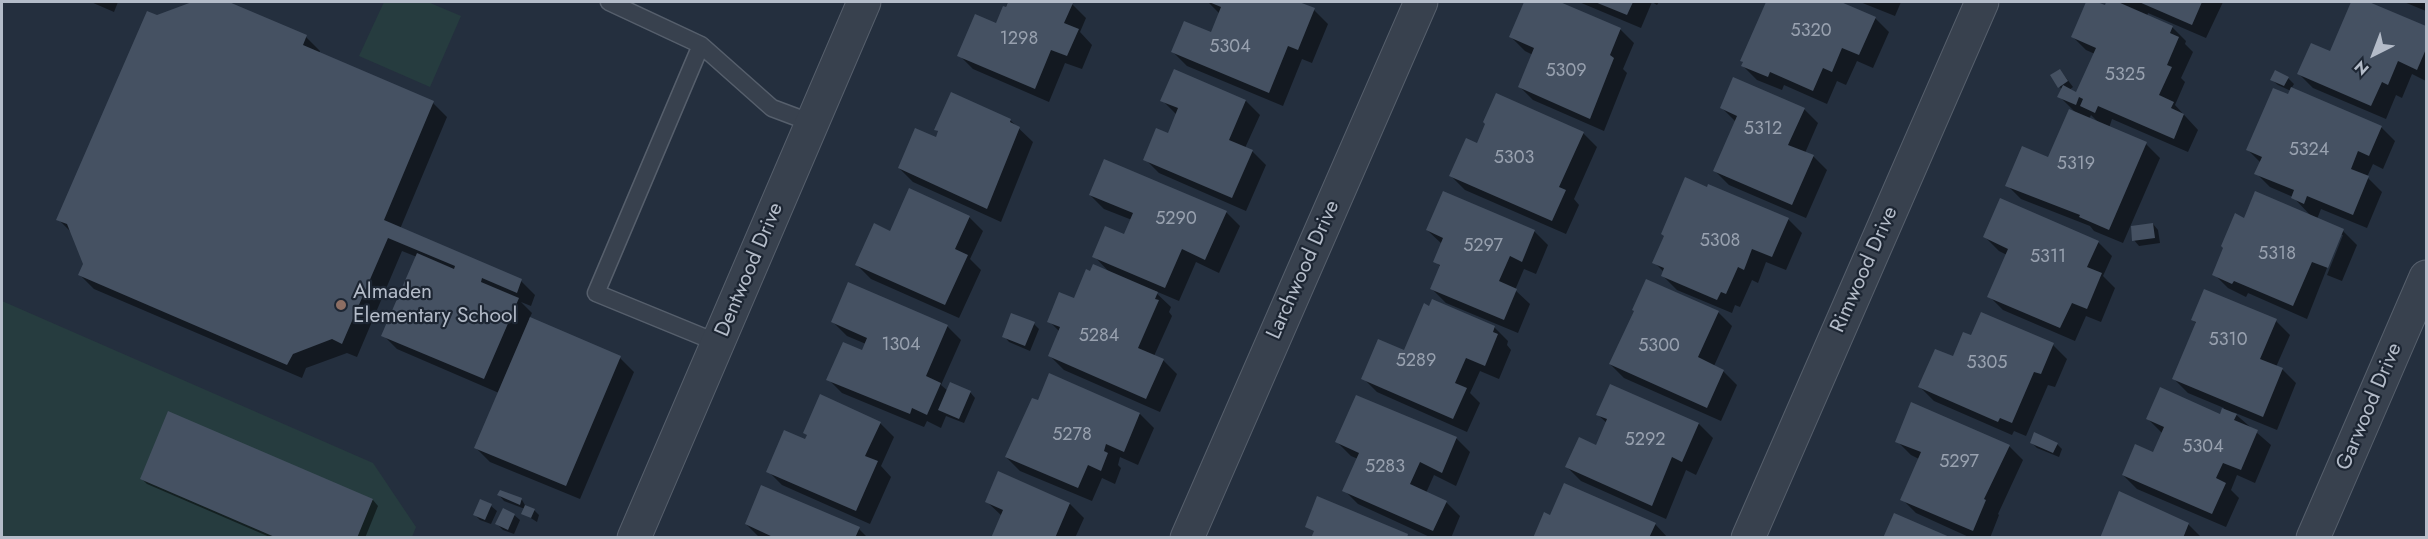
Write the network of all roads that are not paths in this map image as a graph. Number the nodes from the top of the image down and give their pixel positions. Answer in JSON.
{"nodes":[{"id":1,"x":609,"y":2,"type":"edge"},
{"id":2,"x":864,"y":2,"type":"edge"},
{"id":3,"x":1421,"y":2,"type":"edge"},
{"id":4,"x":1982,"y":2,"type":"edge"},
{"id":5,"x":701,"y":45,"type":"junction"},
{"id":6,"x":812,"y":123,"type":"junction"},
{"id":7,"x":2427,"y":277,"type":"edge"},
{"id":8,"x":718,"y":343,"type":"junction"},
{"id":9,"x":634,"y":537,"type":"edge"},
{"id":10,"x":1187,"y":537,"type":"edge"},
{"id":11,"x":1748,"y":537,"type":"edge"},
{"id":12,"x":2313,"y":537,"type":"edge"}],
"edges":[{"from":1,"to":5,"type":"lane"},
{"from":2,"to":6,"type":"street","name":"Dentwood Drive"},
{"from":3,"to":10,"type":"street","name":"Larchwood Drive"},
{"from":4,"to":11,"type":"street","name":"Rimwood Drive"},
{"from":5,"to":6,"type":"lane"},
{"from":5,"to":8,"type":"lane"},
{"from":6,"to":8,"type":"street","name":"Dentwood Drive"},
{"from":7,"to":12,"type":"street","name":"Garwood Drive"},
{"from":8,"to":9,"type":"street","name":"Dentwood Drive"}]}
